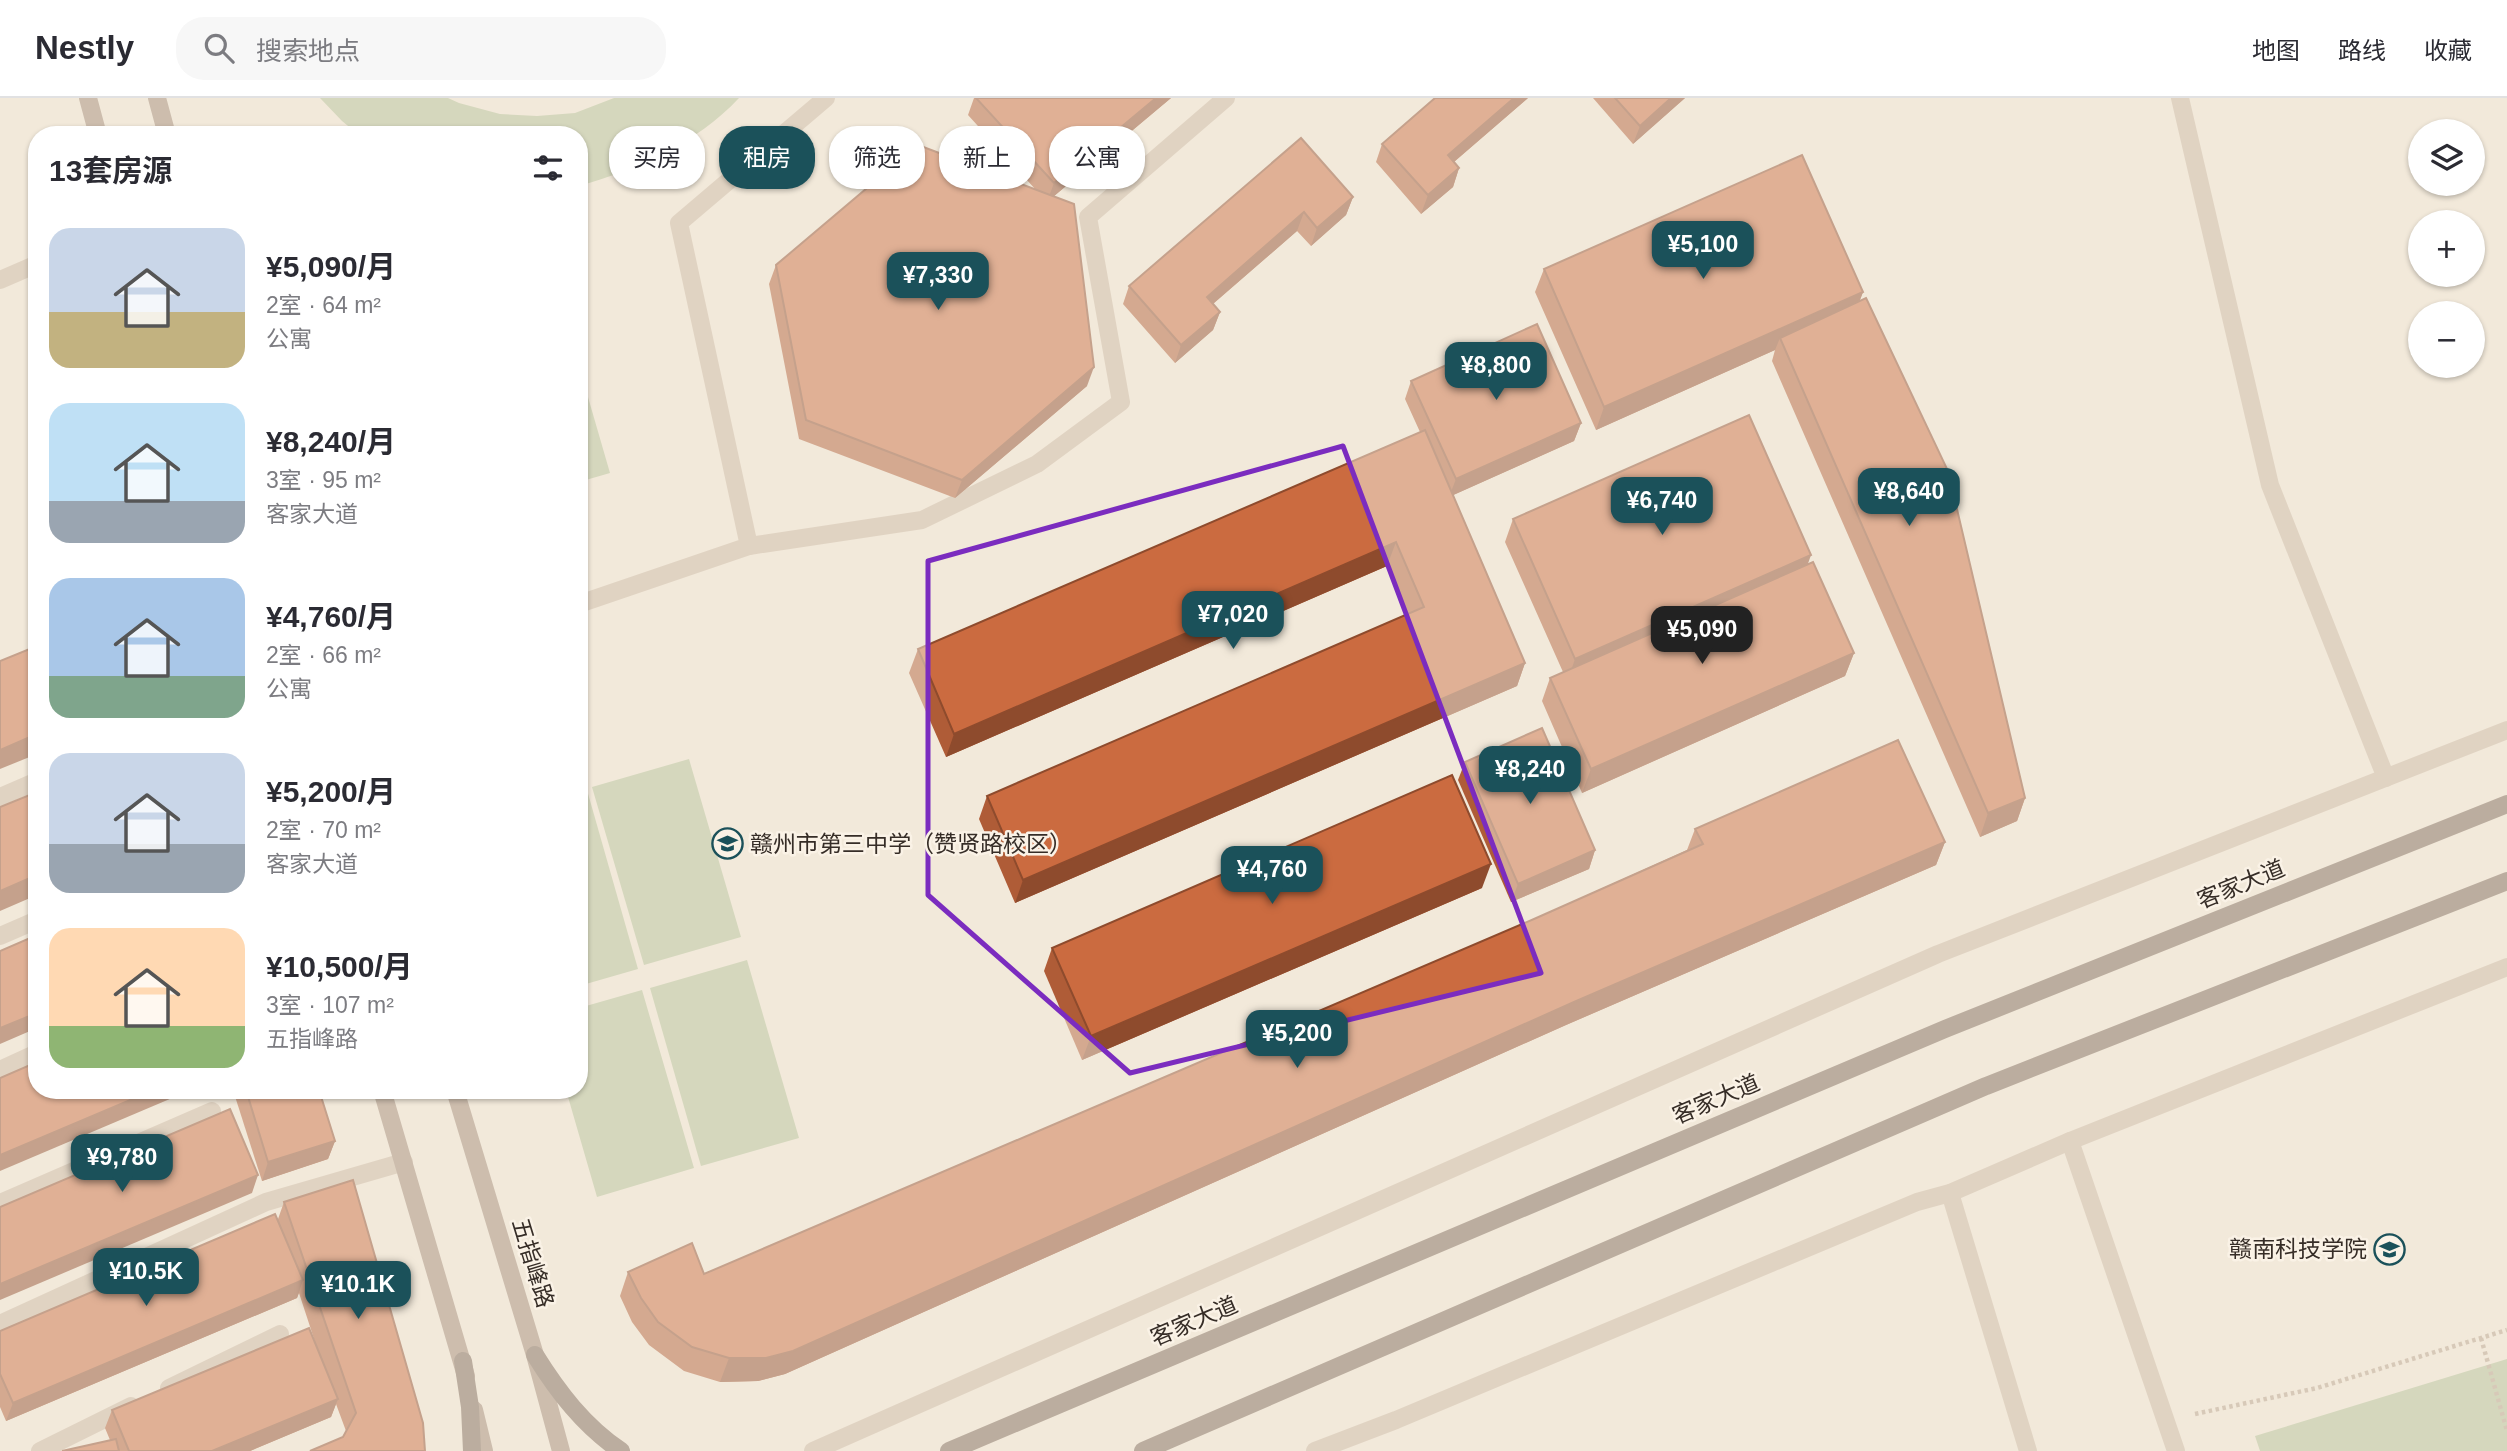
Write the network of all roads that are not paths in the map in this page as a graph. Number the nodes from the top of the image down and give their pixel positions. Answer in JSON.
{"nodes":[{"id":1,"x":88,"y":98,"type":"edge"},
{"id":2,"x":157,"y":98,"type":"edge"},
{"id":3,"x":826,"y":98,"type":"edge"},
{"id":4,"x":1226,"y":98,"type":"edge"},
{"id":5,"x":2180,"y":98,"type":"edge"},
{"id":6,"x":96,"y":126,"type":"edge"},
{"id":7,"x":165,"y":126,"type":"edge"},
{"id":8,"x":28,"y":268,"type":"edge"},
{"id":9,"x":0,"y":280,"type":"edge"},
{"id":10,"x":749,"y":546,"type":"junction"},
{"id":11,"x":588,"y":601,"type":"edge"},
{"id":12,"x":2507,"y":730,"type":"edge"},
{"id":13,"x":2386,"y":778,"type":"junction"},
{"id":14,"x":28,"y":785,"type":"edge"},
{"id":15,"x":0,"y":797,"type":"edge"},
{"id":16,"x":2507,"y":804,"type":"edge"},
{"id":17,"x":2507,"y":881,"type":"edge"},
{"id":18,"x":28,"y":924,"type":"edge"},
{"id":19,"x":0,"y":936,"type":"edge"},
{"id":20,"x":2507,"y":967,"type":"edge"},
{"id":21,"x":28,"y":1057,"type":"edge"},
{"id":22,"x":0,"y":1070,"type":"edge"},
{"id":23,"x":385,"y":1099,"type":"edge"},
{"id":24,"x":458,"y":1099,"type":"edge"},
{"id":25,"x":212,"y":1111,"type":"dead end"},
{"id":26,"x":2070,"y":1141,"type":"junction"},
{"id":27,"x":404,"y":1162,"type":"junction"},
{"id":28,"x":1950,"y":1193,"type":"junction"},
{"id":29,"x":0,"y":1203,"type":"edge"},
{"id":30,"x":0,"y":1324,"type":"edge"},
{"id":31,"x":280,"y":1334,"type":"dead end"},
{"id":32,"x":535,"y":1355,"type":"junction"},
{"id":33,"x":463,"y":1361,"type":"junction"},
{"id":34,"x":40,"y":1451,"type":"edge"},
{"id":35,"x":472,"y":1451,"type":"edge"},
{"id":36,"x":484,"y":1451,"type":"edge"},
{"id":37,"x":561,"y":1451,"type":"edge"},
{"id":38,"x":621,"y":1451,"type":"edge"},
{"id":39,"x":813,"y":1451,"type":"edge"},
{"id":40,"x":950,"y":1451,"type":"edge"},
{"id":41,"x":1143,"y":1451,"type":"edge"},
{"id":42,"x":1315,"y":1451,"type":"edge"},
{"id":43,"x":2028,"y":1451,"type":"edge"},
{"id":44,"x":2176,"y":1451,"type":"edge"}],
"edges":[{"from":1,"to":6,"type":"main road"},
{"from":2,"to":7,"type":"main road"},
{"from":3,"to":10,"type":"street"},
{"from":4,"to":10,"type":"street"},
{"from":5,"to":13,"type":"street"},
{"from":8,"to":9,"type":"street"},
{"from":10,"to":11,"type":"street"},
{"from":12,"to":13,"type":"street"},
{"from":13,"to":39,"type":"street"},
{"from":14,"to":15,"type":"street"},
{"from":16,"to":40,"type":"main road","name":"客家大道"},
{"from":17,"to":41,"type":"main road"},
{"from":18,"to":19,"type":"street"},
{"from":20,"to":26,"type":"street"},
{"from":21,"to":22,"type":"street"},
{"from":23,"to":27,"type":"main road"},
{"from":24,"to":32,"type":"main road","name":"五指峰路"},
{"from":25,"to":29,"type":"street"},
{"from":26,"to":28,"type":"street"},
{"from":26,"to":44,"type":"street"},
{"from":27,"to":30,"type":"street"},
{"from":27,"to":33,"type":"main road"},
{"from":28,"to":42,"type":"street"},
{"from":28,"to":43,"type":"street"},
{"from":31,"to":34,"type":"street"},
{"from":32,"to":37,"type":"main road","name":"五指峰路"},
{"from":32,"to":38,"type":"main road"},
{"from":33,"to":35,"type":"main road"},
{"from":33,"to":36,"type":"main road"}]}
